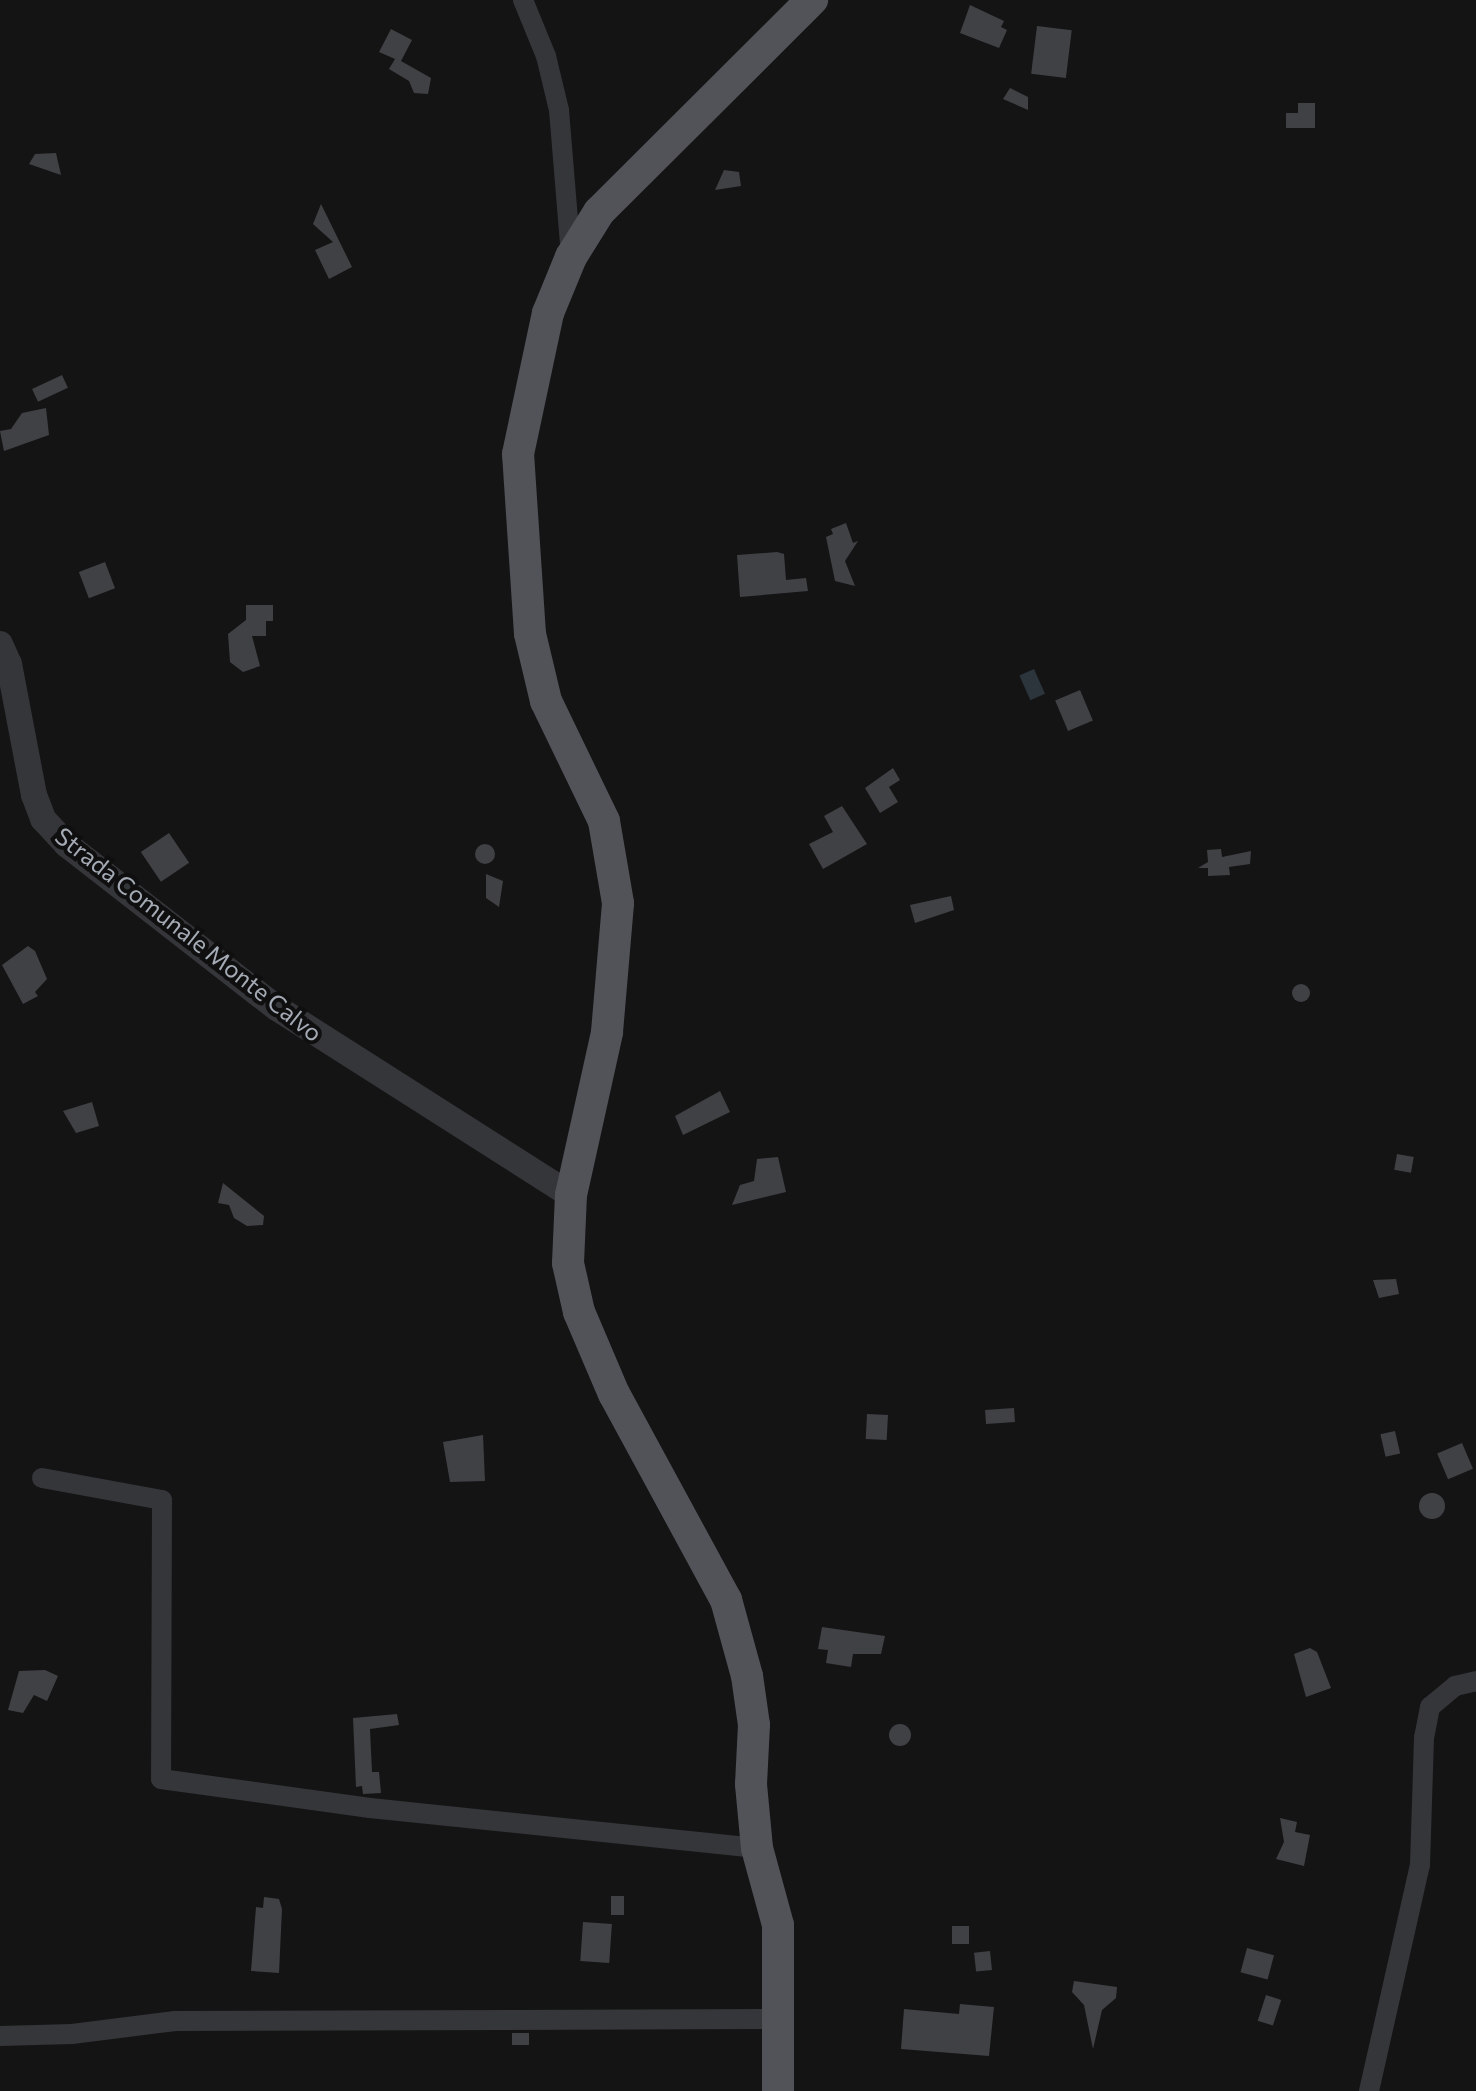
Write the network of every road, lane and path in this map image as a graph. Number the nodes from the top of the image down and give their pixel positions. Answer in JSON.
{"nodes":[{"id":1,"x":523,"y":0,"type":"edge"},
{"id":2,"x":812,"y":0,"type":"edge"},
{"id":3,"x":571,"y":257,"type":"junction"},
{"id":4,"x":0,"y":644,"type":"edge"},
{"id":5,"x":571,"y":1195,"type":"junction"},
{"id":6,"x":42,"y":1478,"type":"dead end"},
{"id":7,"x":1476,"y":1681,"type":"edge"},
{"id":8,"x":757,"y":1848,"type":"junction"},
{"id":9,"x":781,"y":2019,"type":"junction"},
{"id":10,"x":0,"y":2036,"type":"edge"},
{"id":11,"x":778,"y":2091,"type":"edge"},
{"id":12,"x":1369,"y":2091,"type":"edge"}],
"edges":[{"from":1,"to":3,"type":"street"},
{"from":2,"to":3,"type":"main road"},
{"from":3,"to":5,"type":"main road"},
{"from":4,"to":5,"type":"street","name":"Strada Comunale Monte Calvo"},
{"from":5,"to":8,"type":"main road"},
{"from":6,"to":8,"type":"street"},
{"from":7,"to":12,"type":"street"},
{"from":8,"to":9,"type":"main road"},
{"from":9,"to":10,"type":"street"},
{"from":9,"to":11,"type":"main road"}]}
